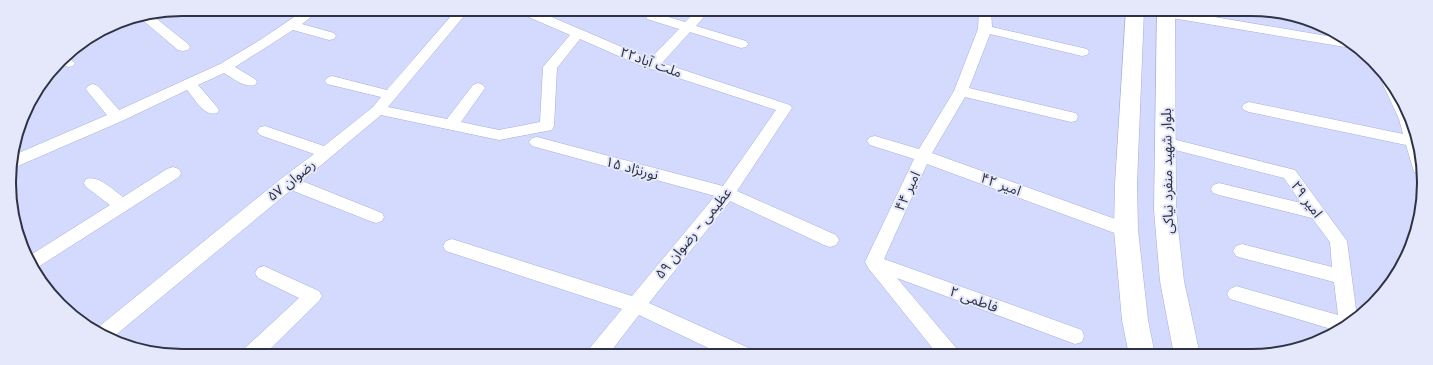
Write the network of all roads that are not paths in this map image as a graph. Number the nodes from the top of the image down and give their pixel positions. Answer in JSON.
{"nodes":[{"id":1,"x":305,"y":16,"type":"edge"},
{"id":2,"x":458,"y":16,"type":"edge"},
{"id":3,"x":545,"y":16,"type":"edge"},
{"id":4,"x":652,"y":16,"type":"dead end"},
{"id":5,"x":698,"y":16,"type":"edge"},
{"id":6,"x":985,"y":16,"type":"edge"},
{"id":7,"x":1131,"y":16,"type":"edge"},
{"id":8,"x":1166,"y":16,"type":"edge"},
{"id":9,"x":1189,"y":16,"type":"edge"},
{"id":10,"x":149,"y":19,"type":"edge"},
{"id":11,"x":292,"y":25,"type":"junction"},
{"id":12,"x":687,"y":27,"type":"junction"},
{"id":13,"x":985,"y":29,"type":"junction"},
{"id":14,"x":578,"y":34,"type":"junction"},
{"id":15,"x":329,"y":36,"type":"dead end"},
{"id":16,"x":1340,"y":42,"type":"edge"},
{"id":17,"x":740,"y":44,"type":"dead end"},
{"id":18,"x":183,"y":48,"type":"dead end"},
{"id":19,"x":1082,"y":52,"type":"dead end"},
{"id":20,"x":653,"y":64,"type":"junction"},
{"id":21,"x":225,"y":67,"type":"junction"},
{"id":22,"x":332,"y":81,"type":"dead end"},
{"id":23,"x":250,"y":82,"type":"dead end"},
{"id":24,"x":190,"y":84,"type":"junction"},
{"id":25,"x":478,"y":88,"type":"dead end"},
{"id":26,"x":93,"y":89,"type":"dead end"},
{"id":27,"x":961,"y":90,"type":"junction"},
{"id":28,"x":390,"y":95,"type":"junction"},
{"id":29,"x":1249,"y":107,"type":"dead end"},
{"id":30,"x":785,"y":108,"type":"joint"},
{"id":31,"x":212,"y":110,"type":"dead end"},
{"id":32,"x":378,"y":110,"type":"junction"},
{"id":33,"x":1071,"y":117,"type":"dead end"},
{"id":34,"x":117,"y":118,"type":"junction"},
{"id":35,"x":451,"y":125,"type":"junction"},
{"id":36,"x":264,"y":131,"type":"dead end"},
{"id":37,"x":875,"y":140,"type":"dead end"},
{"id":38,"x":1412,"y":140,"type":"edge"},
{"id":39,"x":537,"y":142,"type":"dead end"},
{"id":40,"x":1165,"y":142,"type":"junction"},
{"id":41,"x":326,"y":152,"type":"junction"},
{"id":42,"x":923,"y":156,"type":"junction"},
{"id":43,"x":17,"y":160,"type":"edge"},
{"id":44,"x":173,"y":173,"type":"dead end"},
{"id":45,"x":288,"y":182,"type":"junction"},
{"id":46,"x":92,"y":184,"type":"dead end"},
{"id":47,"x":1218,"y":189,"type":"dead end"},
{"id":48,"x":727,"y":193,"type":"junction"},
{"id":49,"x":122,"y":205,"type":"junction"},
{"id":50,"x":1318,"y":213,"type":"junction"},
{"id":51,"x":376,"y":217,"type":"dead end"},
{"id":52,"x":1126,"y":230,"type":"junction"},
{"id":53,"x":830,"y":240,"type":"dead end"},
{"id":54,"x":452,"y":246,"type":"dead end"},
{"id":55,"x":1242,"y":251,"type":"dead end"},
{"id":56,"x":35,"y":261,"type":"edge"},
{"id":57,"x":874,"y":262,"type":"junction"},
{"id":58,"x":264,"y":273,"type":"dead end"},
{"id":59,"x":1343,"y":276,"type":"junction"},
{"id":60,"x":1236,"y":294,"type":"dead end"},
{"id":61,"x":634,"y":305,"type":"junction"},
{"id":62,"x":1347,"y":319,"type":"edge"},
{"id":63,"x":1341,"y":322,"type":"edge"},
{"id":64,"x":108,"y":331,"type":"edge"},
{"id":65,"x":1075,"y":336,"type":"dead end"},
{"id":66,"x":257,"y":349,"type":"edge"},
{"id":67,"x":600,"y":349,"type":"edge"},
{"id":68,"x":733,"y":349,"type":"edge"},
{"id":69,"x":946,"y":349,"type":"edge"},
{"id":70,"x":1141,"y":349,"type":"edge"},
{"id":71,"x":1186,"y":349,"type":"edge"}],
"edges":[{"from":1,"to":11,"type":"street"},
{"from":2,"to":28,"type":"street","name":"رضوان ۵۷"},
{"from":3,"to":14,"type":"street","name":"ملت آباد۲۲"},
{"from":4,"to":12,"type":"street"},
{"from":5,"to":12,"type":"street"},
{"from":6,"to":13,"type":"street","name":"امیر ۴۴"},
{"from":7,"to":52,"type":"main road"},
{"from":8,"to":40,"type":"main road","name":"بلوار شهید منفرد نیاکی"},
{"from":9,"to":16,"type":"street"},
{"from":10,"to":18,"type":"street"},
{"from":11,"to":15,"type":"street"},
{"from":11,"to":21,"type":"street"},
{"from":12,"to":17,"type":"street"},
{"from":12,"to":20,"type":"street"},
{"from":13,"to":19,"type":"street"},
{"from":13,"to":27,"type":"street","name":"امیر ۴۴"},
{"from":14,"to":20,"type":"street","name":"ملت آباد۲۲"},
{"from":14,"to":35,"type":"street"},
{"from":20,"to":30,"type":"street","name":"ملت آباد۲۲"},
{"from":21,"to":23,"type":"street"},
{"from":21,"to":24,"type":"street"},
{"from":22,"to":28,"type":"street"},
{"from":24,"to":31,"type":"street"},
{"from":24,"to":34,"type":"street"},
{"from":25,"to":35,"type":"street"},
{"from":26,"to":34,"type":"street"},
{"from":27,"to":33,"type":"street"},
{"from":27,"to":42,"type":"street","name":"امیر ۴۴"},
{"from":28,"to":32,"type":"street","name":"رضوان ۵۷"},
{"from":29,"to":38,"type":"street"},
{"from":30,"to":48,"type":"street","name":"عظیمی - رضوان ۵۹"},
{"from":32,"to":35,"type":"street"},
{"from":32,"to":41,"type":"street","name":"رضوان ۵۷"},
{"from":34,"to":43,"type":"street"},
{"from":36,"to":41,"type":"street"},
{"from":37,"to":42,"type":"street","name":"امیر ۴۲"},
{"from":39,"to":48,"type":"street","name":"نورنژاد ۱۵"},
{"from":40,"to":50,"type":"street","name":"امیر ۲۹"},
{"from":40,"to":71,"type":"main road","name":"بلوار شهید منفرد نیاکی"},
{"from":41,"to":45,"type":"street","name":"رضوان ۵۷"},
{"from":42,"to":52,"type":"street","name":"امیر ۴۲"},
{"from":42,"to":57,"type":"street","name":"امیر ۴۴"},
{"from":44,"to":49,"type":"street"},
{"from":45,"to":51,"type":"street"},
{"from":45,"to":64,"type":"street","name":"رضوان ۵۷"},
{"from":46,"to":49,"type":"street"},
{"from":47,"to":50,"type":"street"},
{"from":48,"to":53,"type":"street","name":"نورنژاد ۱۵"},
{"from":48,"to":61,"type":"street","name":"عظیمی - رضوان ۵۹"},
{"from":49,"to":56,"type":"street"},
{"from":50,"to":59,"type":"street","name":"امیر ۲۹"},
{"from":52,"to":70,"type":"main road"},
{"from":54,"to":61,"type":"street"},
{"from":55,"to":59,"type":"street"},
{"from":57,"to":65,"type":"street","name":"فاطمی ۲"},
{"from":57,"to":69,"type":"street"},
{"from":58,"to":66,"type":"street"},
{"from":59,"to":62,"type":"street","name":"امیر ۲۹"},
{"from":60,"to":63,"type":"street"},
{"from":61,"to":67,"type":"street","name":"عظیمی - رضوان ۵۹"},
{"from":61,"to":68,"type":"street"}]}
